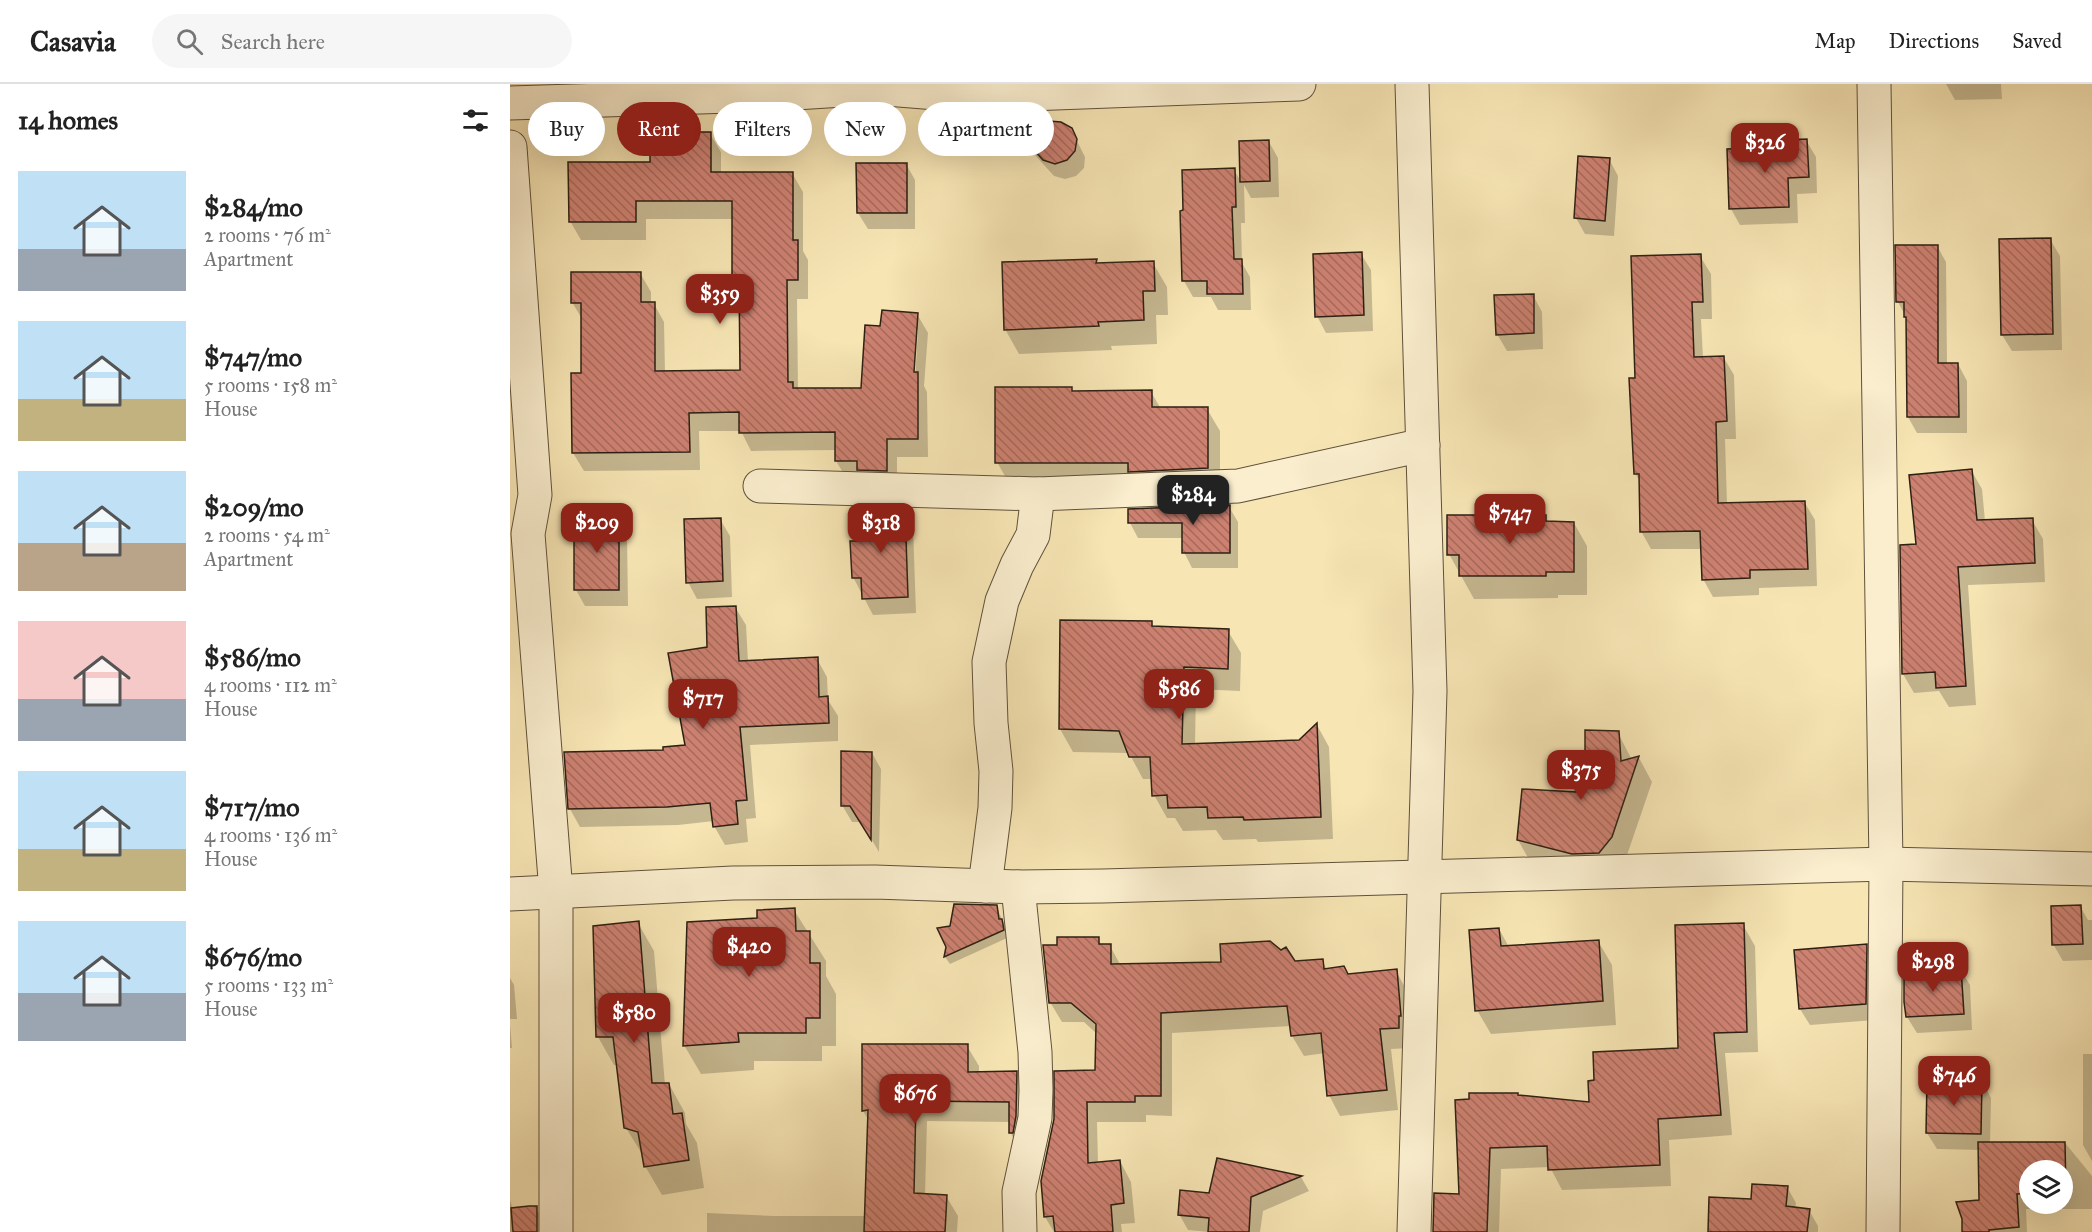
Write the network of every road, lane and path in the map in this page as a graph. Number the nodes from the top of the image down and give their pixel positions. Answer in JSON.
{"nodes":[{"id":1,"x":1299,"y":84,"type":"edge"},
{"id":2,"x":1412,"y":84,"type":"edge"},
{"id":3,"x":1874,"y":84,"type":"edge"},
{"id":4,"x":974,"y":90,"type":"edge"},
{"id":5,"x":510,"y":102,"type":"edge"},
{"id":6,"x":510,"y":147,"type":"edge"},
{"id":7,"x":1423,"y":445,"type":"junction"},
{"id":8,"x":760,"y":486,"type":"dead end"},
{"id":9,"x":1038,"y":494,"type":"junction"},
{"id":10,"x":1886,"y":864,"type":"junction"},
{"id":11,"x":2092,"y":869,"type":"edge"},
{"id":12,"x":1426,"y":878,"type":"junction"},
{"id":13,"x":984,"y":886,"type":"junction"},
{"id":14,"x":1018,"y":887,"type":"junction"},
{"id":15,"x":556,"y":892,"type":"junction"},
{"id":16,"x":510,"y":894,"type":"edge"},
{"id":17,"x":556,"y":1232,"type":"edge"},
{"id":18,"x":1020,"y":1232,"type":"edge"},
{"id":19,"x":1414,"y":1232,"type":"edge"},
{"id":20,"x":1883,"y":1232,"type":"edge"}],
"edges":[{"from":1,"to":4,"type":"street"},
{"from":2,"to":7,"type":"street"},
{"from":3,"to":10,"type":"street"},
{"from":4,"to":5,"type":"street"},
{"from":6,"to":15,"type":"street"},
{"from":7,"to":9,"type":"street"},
{"from":7,"to":12,"type":"street"},
{"from":8,"to":9,"type":"street"},
{"from":9,"to":13,"type":"street"},
{"from":10,"to":11,"type":"street"},
{"from":10,"to":12,"type":"street"},
{"from":10,"to":20,"type":"street"},
{"from":12,"to":14,"type":"street"},
{"from":12,"to":19,"type":"street"},
{"from":13,"to":14,"type":"street"},
{"from":13,"to":15,"type":"street"},
{"from":14,"to":18,"type":"street"},
{"from":15,"to":16,"type":"street"},
{"from":15,"to":17,"type":"street"}]}
